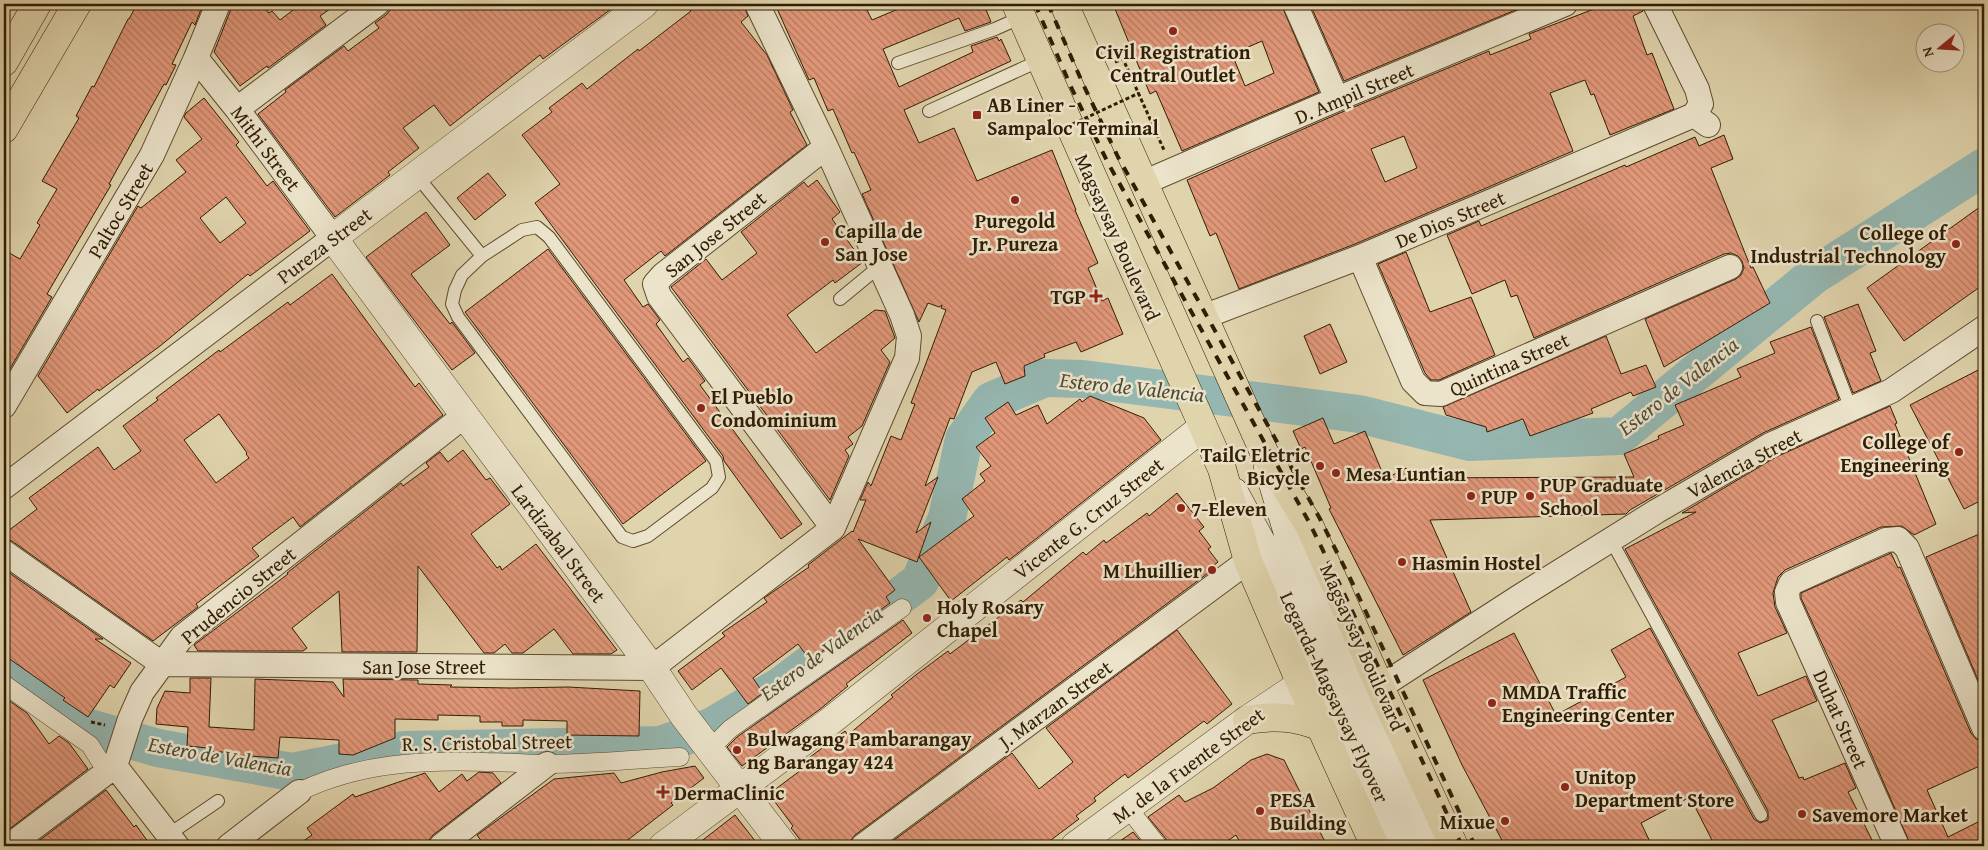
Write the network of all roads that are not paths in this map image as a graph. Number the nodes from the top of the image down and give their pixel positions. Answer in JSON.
{"nodes":[{"id":1,"x":37,"y":4,"type":"edge"},
{"id":2,"x":77,"y":4,"type":"edge"},
{"id":3,"x":218,"y":4,"type":"edge"},
{"id":4,"x":377,"y":4,"type":"edge"},
{"id":5,"x":644,"y":4,"type":"edge"},
{"id":6,"x":757,"y":4,"type":"edge"},
{"id":7,"x":1064,"y":4,"type":"edge"},
{"id":8,"x":1295,"y":4,"type":"edge"},
{"id":9,"x":1565,"y":4,"type":"edge"},
{"id":10,"x":1655,"y":4,"type":"edge"},
{"id":11,"x":1019,"y":10,"type":"edge"},
{"id":12,"x":196,"y":58,"type":"junction"},
{"id":13,"x":1041,"y":60,"type":"junction"},
{"id":14,"x":4,"y":62,"type":"edge"},
{"id":15,"x":898,"y":63,"type":"dead end"},
{"id":16,"x":1336,"y":99,"type":"junction"},
{"id":17,"x":237,"y":109,"type":"junction"},
{"id":18,"x":929,"y":111,"type":"dead end"},
{"id":19,"x":4,"y":129,"type":"edge"},
{"id":20,"x":826,"y":147,"type":"junction"},
{"id":21,"x":416,"y":176,"type":"junction"},
{"id":22,"x":1144,"y":184,"type":"junction"},
{"id":23,"x":333,"y":238,"type":"junction"},
{"id":24,"x":482,"y":256,"type":"junction"},
{"id":25,"x":1360,"y":257,"type":"junction"},
{"id":26,"x":880,"y":266,"type":"junction"},
{"id":27,"x":1730,"y":267,"type":"dead end"},
{"id":28,"x":840,"y":299,"type":"dead end"},
{"id":29,"x":1203,"y":317,"type":"junction"},
{"id":30,"x":1817,"y":321,"type":"dead end"},
{"id":31,"x":1984,"y":328,"type":"edge"},
{"id":32,"x":4,"y":406,"type":"edge"},
{"id":33,"x":1851,"y":409,"type":"junction"},
{"id":34,"x":464,"y":416,"type":"junction"},
{"id":35,"x":1201,"y":422,"type":"junction"},
{"id":36,"x":1264,"y":452,"type":"junction"},
{"id":37,"x":4,"y":486,"type":"edge"},
{"id":38,"x":833,"y":528,"type":"junction"},
{"id":39,"x":1289,"y":537,"type":"joint"},
{"id":40,"x":1612,"y":540,"type":"junction"},
{"id":41,"x":4,"y":552,"type":"edge"},
{"id":42,"x":1256,"y":554,"type":"junction"},
{"id":43,"x":902,"y":608,"type":"dead end"},
{"id":44,"x":162,"y":664,"type":"junction"},
{"id":45,"x":652,"y":668,"type":"junction"},
{"id":46,"x":4,"y":684,"type":"edge"},
{"id":47,"x":1301,"y":684,"type":"junction"},
{"id":48,"x":1380,"y":687,"type":"junction"},
{"id":49,"x":1248,"y":720,"type":"junction"},
{"id":50,"x":1322,"y":727,"type":"junction"},
{"id":51,"x":1984,"y":728,"type":"edge"},
{"id":52,"x":708,"y":746,"type":"junction"},
{"id":53,"x":680,"y":757,"type":"dead end"},
{"id":54,"x":547,"y":764,"type":"junction"},
{"id":55,"x":114,"y":765,"type":"junction"},
{"id":56,"x":740,"y":788,"type":"junction"},
{"id":57,"x":299,"y":792,"type":"joint"},
{"id":58,"x":218,"y":801,"type":"dead end"},
{"id":59,"x":1128,"y":808,"type":"junction"},
{"id":60,"x":1761,"y":815,"type":"dead end"},
{"id":61,"x":173,"y":840,"type":"edge"},
{"id":62,"x":9,"y":846,"type":"edge"},
{"id":63,"x":229,"y":846,"type":"edge"},
{"id":64,"x":442,"y":846,"type":"edge"},
{"id":65,"x":663,"y":846,"type":"edge"},
{"id":66,"x":784,"y":846,"type":"edge"},
{"id":67,"x":862,"y":846,"type":"edge"},
{"id":68,"x":1075,"y":846,"type":"edge"},
{"id":69,"x":1158,"y":846,"type":"edge"},
{"id":70,"x":1375,"y":846,"type":"edge"},
{"id":71,"x":1405,"y":846,"type":"edge"},
{"id":72,"x":1432,"y":846,"type":"edge"},
{"id":73,"x":1454,"y":846,"type":"edge"},
{"id":74,"x":1898,"y":846,"type":"edge"}],
"edges":[{"from":1,"to":14,"type":"main road"},
{"from":2,"to":19,"type":"main road"},
{"from":3,"to":12,"type":"street","name":"Paltoc Street"},
{"from":4,"to":17,"type":"street"},
{"from":5,"to":21,"type":"street","name":"Pureza Street"},
{"from":6,"to":20,"type":"street"},
{"from":7,"to":22,"type":"main road","name":"Magsaysay Boulevard"},
{"from":8,"to":16,"type":"street"},
{"from":9,"to":16,"type":"street","name":"D. Ampil Street"},
{"from":10,"to":25,"type":"street","name":"De Dios Street"},
{"from":11,"to":13,"type":"main road","name":"Magsaysay Boulevard"},
{"from":11,"to":15,"type":"lane"},
{"from":12,"to":17,"type":"street","name":"Mithi Street"},
{"from":12,"to":32,"type":"street","name":"Paltoc Street"},
{"from":13,"to":18,"type":"lane"},
{"from":13,"to":35,"type":"main road","name":"Magsaysay Boulevard"},
{"from":16,"to":22,"type":"street","name":"D. Ampil Street"},
{"from":17,"to":23,"type":"street","name":"Mithi Street"},
{"from":20,"to":26,"type":"street"},
{"from":20,"to":38,"type":"street","name":"San Jose Street"},
{"from":21,"to":23,"type":"street","name":"Pureza Street"},
{"from":21,"to":24,"type":"lane"},
{"from":22,"to":29,"type":"main road","name":"Magsaysay Boulevard"},
{"from":23,"to":34,"type":"street","name":"Lardizabal Street"},
{"from":23,"to":37,"type":"street","name":"Pureza Street"},
{"from":24,"to":24,"type":"lane"},
{"from":25,"to":27,"type":"street","name":"Quintina Street"},
{"from":25,"to":29,"type":"street","name":"De Dios Street"},
{"from":26,"to":28,"type":"lane"},
{"from":26,"to":38,"type":"street"},
{"from":29,"to":36,"type":"main road","name":"Magsaysay Boulevard"},
{"from":30,"to":33,"type":"lane"},
{"from":31,"to":33,"type":"street","name":"Valencia Street"},
{"from":33,"to":40,"type":"street","name":"Valencia Street"},
{"from":34,"to":44,"type":"street","name":"Prudencio Street"},
{"from":34,"to":45,"type":"street","name":"Lardizabal Street"},
{"from":35,"to":42,"type":"main road","name":"Magsaysay Boulevard"},
{"from":35,"to":56,"type":"street","name":"Vicente G. Cruz Street"},
{"from":36,"to":39,"type":"street","name":"Magsaysay Boulevard"},
{"from":36,"to":48,"type":"main road","name":"Magsaysay Boulevard"},
{"from":38,"to":45,"type":"street"},
{"from":39,"to":72,"type":"street","name":"Legarda-Magsaysay Flyover"},
{"from":40,"to":48,"type":"street","name":"Valencia Street"},
{"from":40,"to":60,"type":"lane"},
{"from":41,"to":44,"type":"street"},
{"from":42,"to":47,"type":"main road","name":"Magsaysay Boulevard"},
{"from":42,"to":67,"type":"street","name":"J. Marzan Street"},
{"from":42,"to":71,"type":"street","name":"Legarda-Magsaysay Flyover"},
{"from":43,"to":52,"type":"street"},
{"from":44,"to":45,"type":"street","name":"San Jose Street"},
{"from":44,"to":55,"type":"street","name":"Prudencio Street"},
{"from":45,"to":52,"type":"street","name":"Lardizabal Street"},
{"from":46,"to":55,"type":"street"},
{"from":47,"to":49,"type":"street","name":"M. de la Fuente Street"},
{"from":47,"to":50,"type":"main road","name":"Magsaysay Boulevard"},
{"from":48,"to":73,"type":"main road","name":"Magsaysay Boulevard"},
{"from":49,"to":50,"type":"main road"},
{"from":49,"to":59,"type":"street","name":"M. de la Fuente Street"},
{"from":50,"to":70,"type":"main road","name":"Magsaysay Boulevard"},
{"from":51,"to":74,"type":"street","name":"Duhat Street"},
{"from":52,"to":56,"type":"street","name":"Lardizabal Street"},
{"from":53,"to":54,"type":"street","name":"R. S. Cristobal Street"},
{"from":54,"to":57,"type":"street","name":"R. S. Cristobal Street"},
{"from":54,"to":64,"type":"street"},
{"from":55,"to":61,"type":"street"},
{"from":55,"to":62,"type":"street"},
{"from":56,"to":65,"type":"street","name":"Vicente G. Cruz Street"},
{"from":56,"to":66,"type":"street","name":"Lardizabal Street"},
{"from":57,"to":63,"type":"street"},
{"from":58,"to":61,"type":"lane"},
{"from":59,"to":68,"type":"street","name":"M. de la Fuente Street"},
{"from":59,"to":69,"type":"street"}]}
